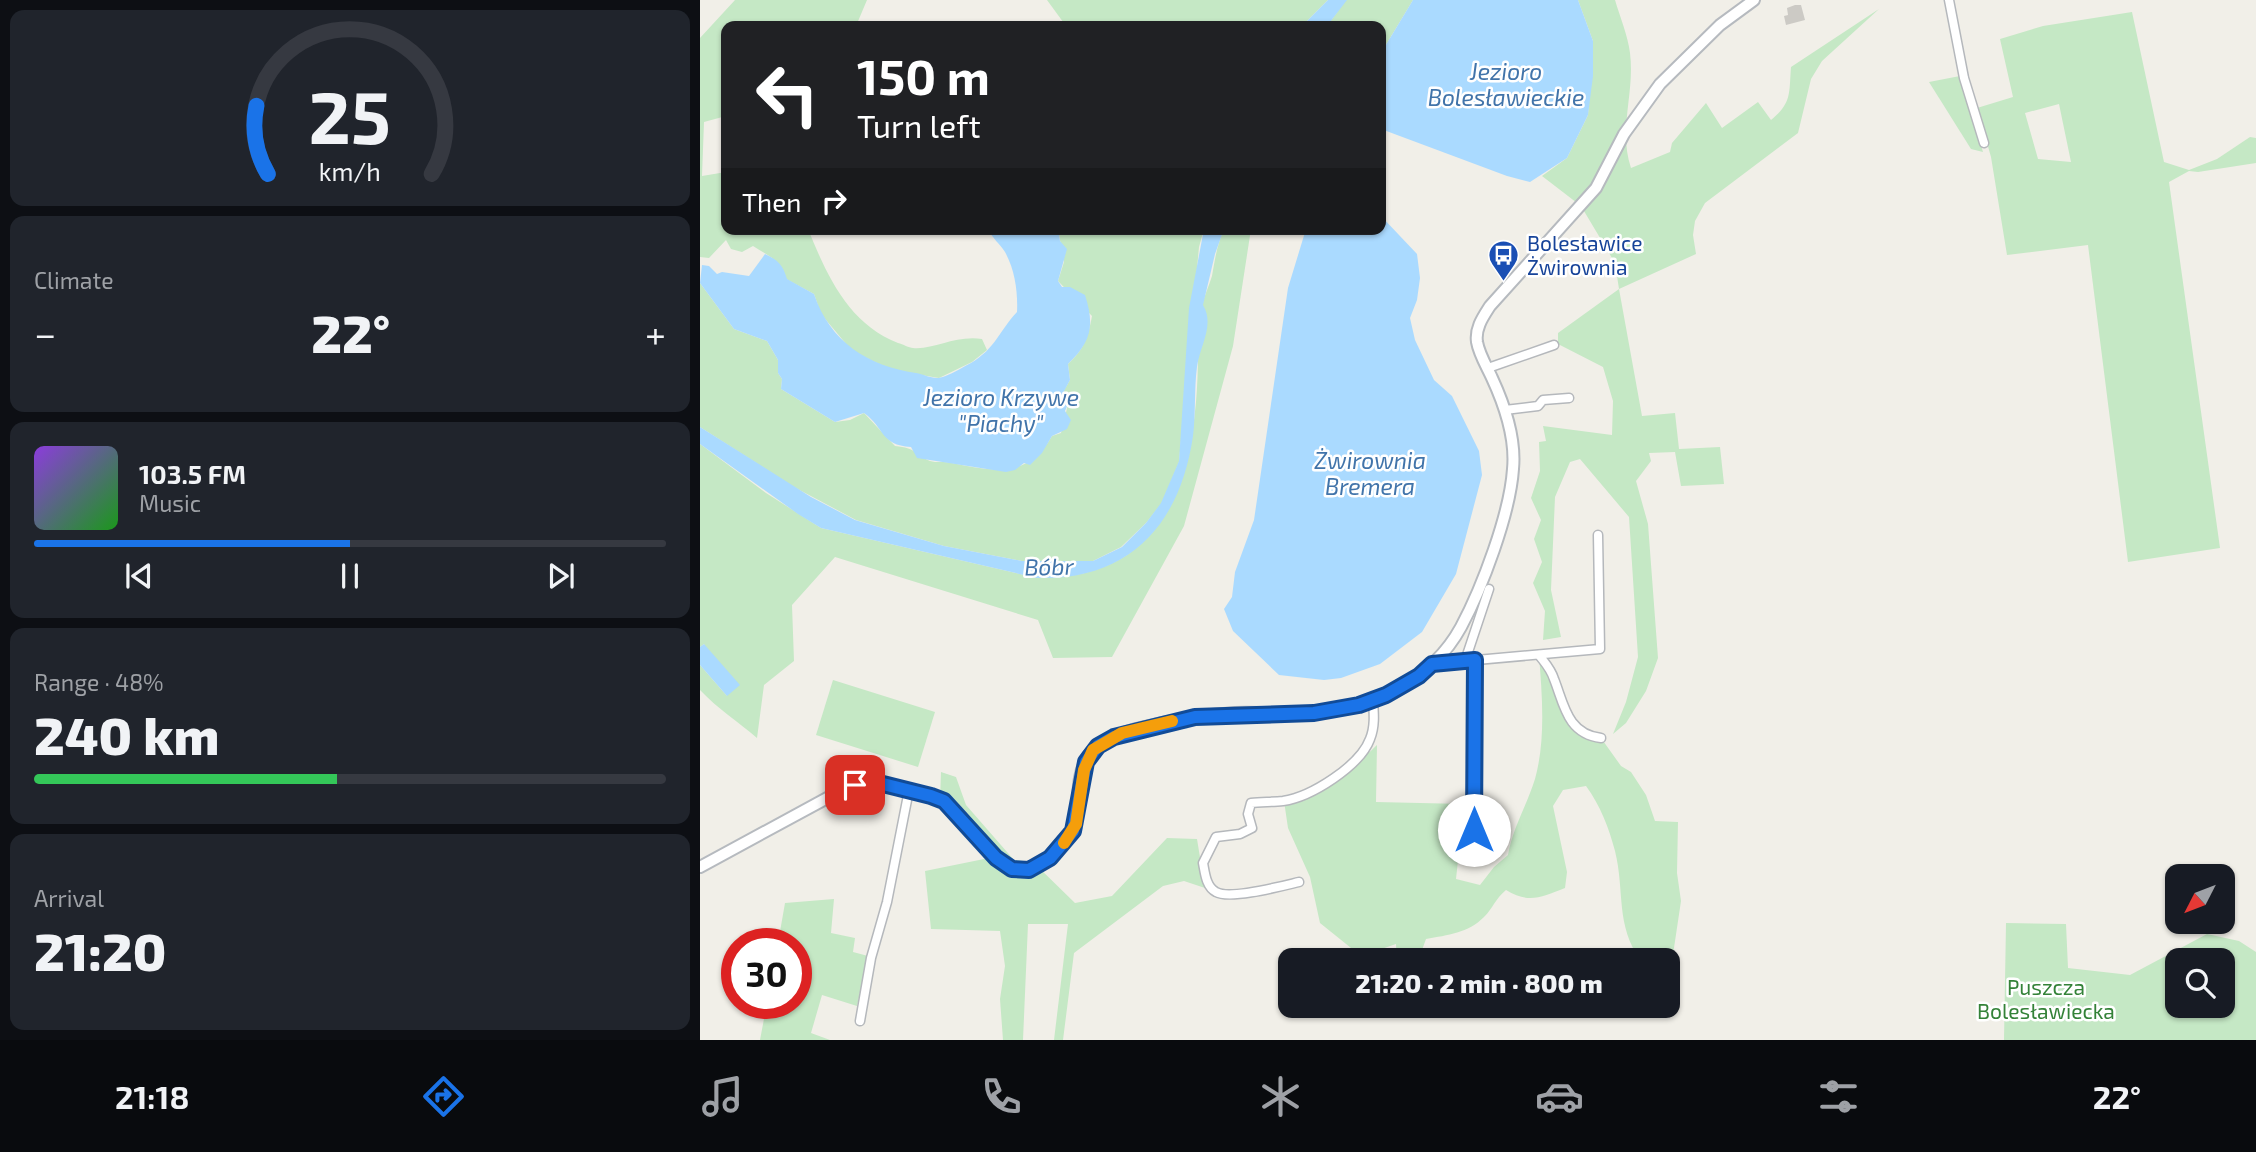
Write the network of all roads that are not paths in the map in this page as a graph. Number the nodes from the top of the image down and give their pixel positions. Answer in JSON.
{"nodes":[{"id":1,"x":1754,"y":0,"type":"edge"},
{"id":2,"x":1950,"y":0,"type":"edge"},
{"id":3,"x":1984,"y":143,"type":"dead end"},
{"id":4,"x":1554,"y":345,"type":"dead end"},
{"id":5,"x":1488,"y":368,"type":"junction"},
{"id":6,"x":1569,"y":398,"type":"dead end"},
{"id":7,"x":1505,"y":410,"type":"junction"},
{"id":8,"x":1598,"y":534,"type":"dead end"},
{"id":9,"x":1489,"y":589,"type":"dead end"},
{"id":10,"x":1539,"y":655,"type":"junction"},
{"id":11,"x":1475,"y":660,"type":"junction"},
{"id":12,"x":1465,"y":661,"type":"junction"},
{"id":13,"x":1432,"y":664,"type":"junction"},
{"id":14,"x":1374,"y":701,"type":"junction"},
{"id":15,"x":1601,"y":738,"type":"dead end"},
{"id":16,"x":909,"y":790,"type":"junction"},
{"id":17,"x":1474,"y":830,"type":"dead end"},
{"id":18,"x":700,"y":867,"type":"edge"},
{"id":19,"x":1298,"y":882,"type":"dead end"},
{"id":20,"x":860,"y":1021,"type":"dead end"}],
"edges":[{"from":1,"to":5,"type":"street"},
{"from":2,"to":3,"type":"street"},
{"from":4,"to":5,"type":"street"},
{"from":5,"to":7,"type":"street"},
{"from":6,"to":7,"type":"street"},
{"from":7,"to":13,"type":"street"},
{"from":8,"to":10,"type":"street"},
{"from":9,"to":12,"type":"street"},
{"from":10,"to":11,"type":"street"},
{"from":10,"to":15,"type":"street"},
{"from":11,"to":12,"type":"street"},
{"from":11,"to":17,"type":"street"},
{"from":12,"to":13,"type":"street"},
{"from":13,"to":14,"type":"street"},
{"from":14,"to":16,"type":"street"},
{"from":14,"to":19,"type":"street"},
{"from":16,"to":18,"type":"street"},
{"from":16,"to":20,"type":"street"}]}
